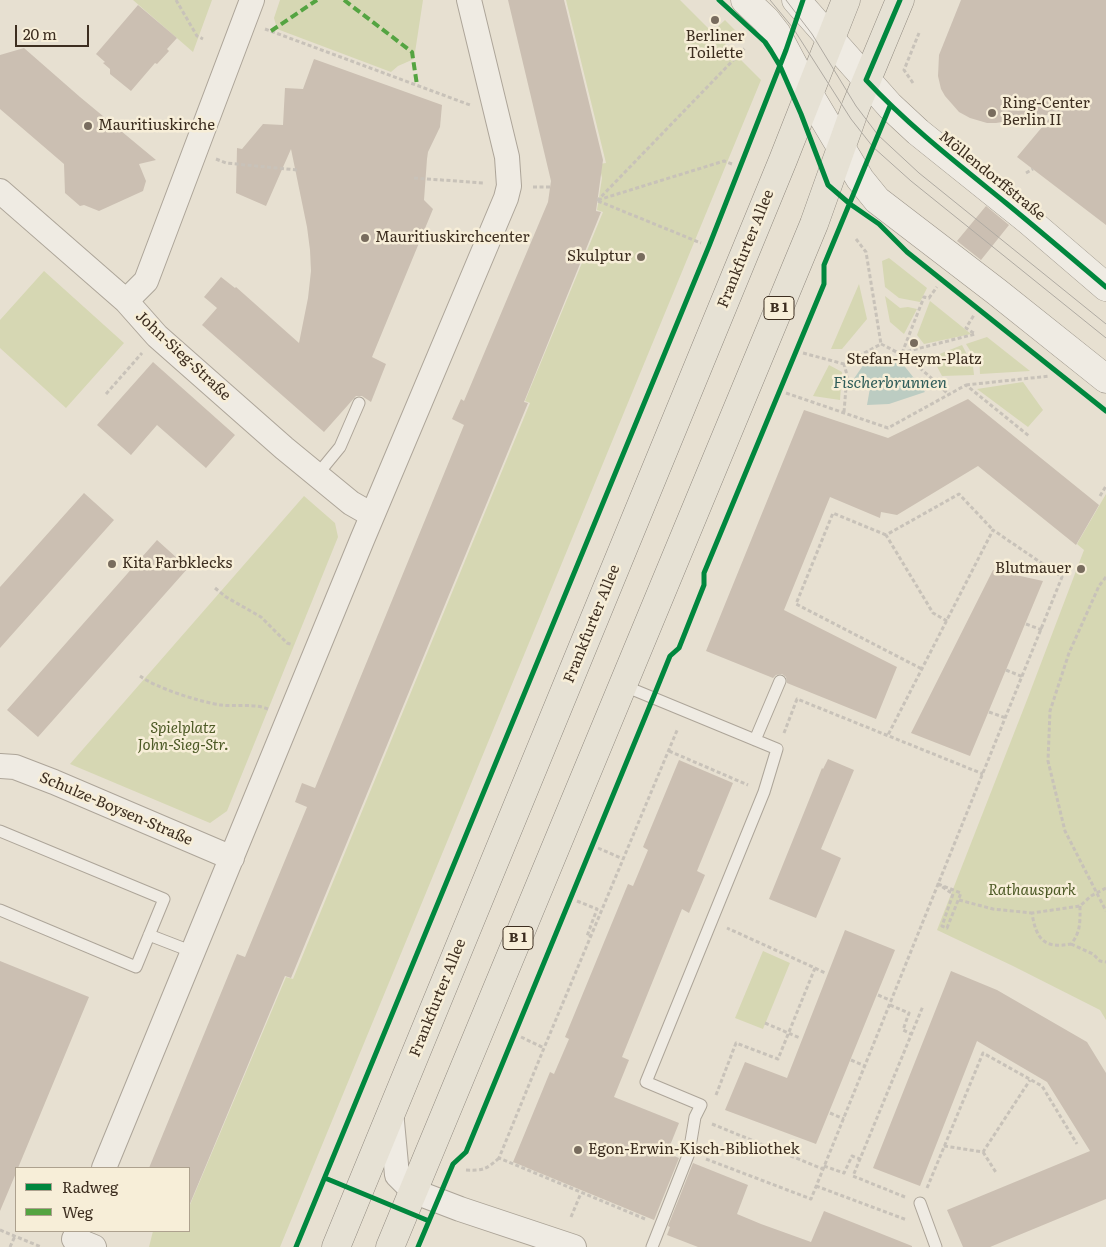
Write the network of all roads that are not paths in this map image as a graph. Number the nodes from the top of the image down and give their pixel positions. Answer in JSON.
{"nodes":[{"id":1,"x":252,"y":0,"type":"edge"},
{"id":2,"x":469,"y":0,"type":"edge"},
{"id":3,"x":745,"y":0,"type":"edge"},
{"id":4,"x":796,"y":0,"type":"edge"},
{"id":5,"x":846,"y":0,"type":"edge"},
{"id":6,"x":900,"y":0,"type":"edge"},
{"id":7,"x":830,"y":40,"type":"junction"},
{"id":8,"x":866,"y":80,"type":"junction"},
{"id":9,"x":809,"y":94,"type":"junction"},
{"id":10,"x":841,"y":146,"type":"junction"},
{"id":11,"x":0,"y":191,"type":"edge"},
{"id":12,"x":1106,"y":287,"type":"edge"},
{"id":13,"x":126,"y":301,"type":"junction"},
{"id":14,"x":1106,"y":379,"type":"edge"},
{"id":15,"x":359,"y":403,"type":"dead end"},
{"id":16,"x":317,"y":475,"type":"junction"},
{"id":17,"x":372,"y":515,"type":"junction"},
{"id":18,"x":780,"y":681,"type":"dead end"},
{"id":19,"x":622,"y":685,"type":"junction"},
{"id":20,"x":755,"y":740,"type":"junction"},
{"id":21,"x":0,"y":766,"type":"edge"},
{"id":22,"x":0,"y":832,"type":"edge"},
{"id":23,"x":232,"y":858,"type":"junction"},
{"id":24,"x":0,"y":910,"type":"edge"},
{"id":25,"x":149,"y":934,"type":"junction"},
{"id":26,"x":192,"y":952,"type":"junction"},
{"id":27,"x":391,"y":1111,"type":"junction"},
{"id":28,"x":104,"y":1167,"type":"edge"},
{"id":29,"x":413,"y":1191,"type":"junction"},
{"id":30,"x":920,"y":1203,"type":"road end"},
{"id":31,"x":78,"y":1232,"type":"edge"},
{"id":32,"x":94,"y":1247,"type":"edge"},
{"id":33,"x":336,"y":1247,"type":"edge"},
{"id":34,"x":390,"y":1247,"type":"edge"},
{"id":35,"x":574,"y":1247,"type":"edge"},
{"id":36,"x":652,"y":1247,"type":"edge"},
{"id":37,"x":936,"y":1247,"type":"edge"}],
"edges":[{"from":1,"to":13,"type":"street"},
{"from":2,"to":17,"type":"street"},
{"from":3,"to":9,"type":"main road"},
{"from":4,"to":7,"type":"main road","name":"Möllendorffstraße"},
{"from":5,"to":7,"type":"main road","name":"Frankfurter Allee"},
{"from":6,"to":8,"type":"main road","number":"B 1"},
{"from":7,"to":8,"type":"main road","name":"Möllendorffstraße"},
{"from":7,"to":9,"type":"main road","name":"Frankfurter Allee"},
{"from":8,"to":10,"type":"main road","number":"B 1"},
{"from":8,"to":12,"type":"main road","name":"Möllendorffstraße"},
{"from":9,"to":10,"type":"main road"},
{"from":9,"to":27,"type":"main road","name":"Frankfurter Allee"},
{"from":10,"to":14,"type":"main road"},
{"from":10,"to":19,"type":"main road","number":"B 1"},
{"from":11,"to":13,"type":"street","name":"John-Sieg-Straße"},
{"from":13,"to":16,"type":"street","name":"John-Sieg-Straße"},
{"from":15,"to":16,"type":"lane"},
{"from":16,"to":17,"type":"street","name":"John-Sieg-Straße"},
{"from":17,"to":23,"type":"street"},
{"from":18,"to":20,"type":"lane"},
{"from":19,"to":20,"type":"lane"},
{"from":19,"to":29,"type":"main road","number":"B 1"},
{"from":20,"to":36,"type":"lane"},
{"from":21,"to":23,"type":"street","name":"Schulze-Boysen-Straße"},
{"from":22,"to":25,"type":"lane"},
{"from":23,"to":26,"type":"street"},
{"from":24,"to":25,"type":"lane"},
{"from":25,"to":26,"type":"lane"},
{"from":26,"to":28,"type":"street"},
{"from":27,"to":29,"type":"street"},
{"from":27,"to":33,"type":"main road","name":"Frankfurter Allee"},
{"from":29,"to":34,"type":"main road","number":"B 1"},
{"from":29,"to":35,"type":"street"},
{"from":30,"to":37,"type":"lane"},
{"from":31,"to":32,"type":"street"}]}
